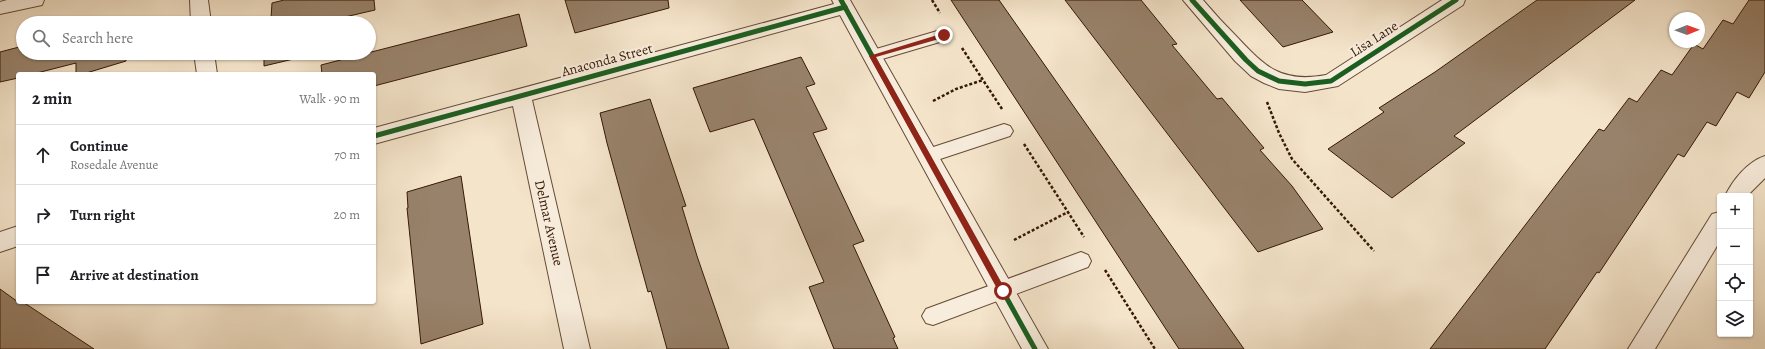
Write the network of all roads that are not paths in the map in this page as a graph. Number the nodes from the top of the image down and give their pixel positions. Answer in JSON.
{"nodes":[{"id":1,"x":35,"y":0,"type":"edge"},
{"id":2,"x":199,"y":0,"type":"edge"},
{"id":3,"x":1192,"y":0,"type":"edge"},
{"id":4,"x":1456,"y":0,"type":"edge"},
{"id":5,"x":843,"y":3,"type":"edge"},
{"id":6,"x":0,"y":8,"type":"edge"},
{"id":7,"x":200,"y":16,"type":"edge"},
{"id":8,"x":944,"y":35,"type":"dead end"},
{"id":9,"x":872,"y":56,"type":"junction"},
{"id":10,"x":205,"y":60,"type":"edge"},
{"id":11,"x":207,"y":72,"type":"edge"},
{"id":12,"x":521,"y":97,"type":"junction"},
{"id":13,"x":1004,"y":122,"type":"road end"},
{"id":14,"x":376,"y":135,"type":"edge"},
{"id":15,"x":928,"y":156,"type":"junction"},
{"id":16,"x":1765,"y":165,"type":"edge"},
{"id":17,"x":1738,"y":193,"type":"edge"},
{"id":18,"x":1717,"y":226,"type":"edge"},
{"id":19,"x":16,"y":237,"type":"edge"},
{"id":20,"x":0,"y":242,"type":"edge"},
{"id":21,"x":1081,"y":261,"type":"dead end"},
{"id":22,"x":1003,"y":291,"type":"junction"},
{"id":23,"x":933,"y":316,"type":"dead end"},
{"id":24,"x":577,"y":349,"type":"edge"},
{"id":25,"x":1034,"y":349,"type":"edge"},
{"id":26,"x":1641,"y":349,"type":"edge"}],
"edges":[{"from":1,"to":6,"type":"street"},
{"from":2,"to":7,"type":"street"},
{"from":3,"to":4,"type":"street","name":"Lisa Lane"},
{"from":5,"to":9,"type":"street"},
{"from":5,"to":12,"type":"street","name":"Anaconda Street"},
{"from":8,"to":9,"type":"lane"},
{"from":9,"to":15,"type":"street"},
{"from":10,"to":11,"type":"street"},
{"from":12,"to":14,"type":"street","name":"Anaconda Street"},
{"from":12,"to":24,"type":"street","name":"Delmar Avenue"},
{"from":13,"to":15,"type":"lane"},
{"from":15,"to":22,"type":"street"},
{"from":16,"to":17,"type":"street"},
{"from":18,"to":26,"type":"street"},
{"from":19,"to":20,"type":"street"},
{"from":21,"to":22,"type":"lane"},
{"from":22,"to":23,"type":"lane"},
{"from":22,"to":25,"type":"street"}]}
